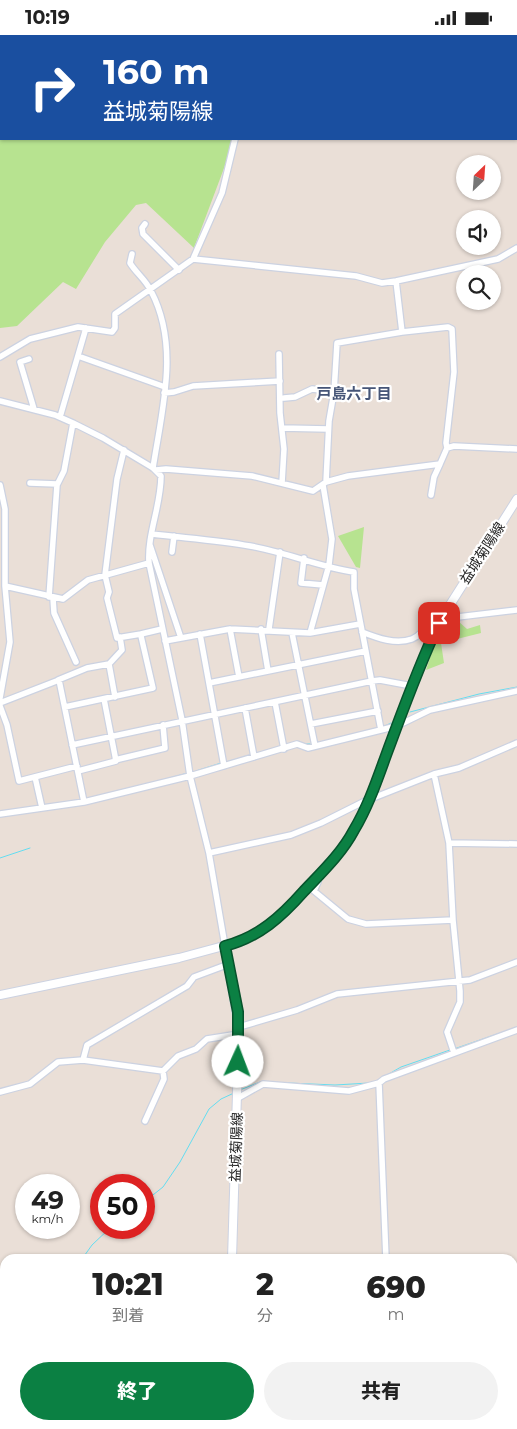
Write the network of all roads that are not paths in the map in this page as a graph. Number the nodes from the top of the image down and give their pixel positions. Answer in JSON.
{"nodes":[{"id":1,"x":236,"y":140,"type":"edge"},
{"id":2,"x":145,"y":224,"type":"dead end"},
{"id":3,"x":517,"y":248,"type":"edge"},
{"id":4,"x":132,"y":254,"type":"dead end"},
{"id":5,"x":193,"y":259,"type":"junction"},
{"id":6,"x":178,"y":270,"type":"junction"},
{"id":7,"x":396,"y":281,"type":"junction"},
{"id":8,"x":150,"y":289,"type":"junction"},
{"id":9,"x":86,"y":328,"type":"junction"},
{"id":10,"x":402,"y":332,"type":"junction"},
{"id":11,"x":279,"y":354,"type":"dead end"},
{"id":12,"x":78,"y":356,"type":"junction"},
{"id":13,"x":0,"y":357,"type":"edge"},
{"id":14,"x":29,"y":359,"type":"dead end"},
{"id":15,"x":280,"y":381,"type":"junction"},
{"id":16,"x":335,"y":387,"type":"junction"},
{"id":17,"x":164,"y":390,"type":"junction"},
{"id":18,"x":284,"y":398,"type":"dead end"},
{"id":19,"x":0,"y":401,"type":"edge"},
{"id":20,"x":34,"y":409,"type":"junction"},
{"id":21,"x":60,"y":417,"type":"junction"},
{"id":22,"x":73,"y":423,"type":"junction"},
{"id":23,"x":282,"y":428,"type":"junction"},
{"id":24,"x":328,"y":429,"type":"junction"},
{"id":25,"x":447,"y":448,"type":"junction"},
{"id":26,"x":517,"y":449,"type":"edge"},
{"id":27,"x":124,"y":450,"type":"junction"},
{"id":28,"x":440,"y":464,"type":"junction"},
{"id":29,"x":155,"y":469,"type":"junction"},
{"id":30,"x":30,"y":483,"type":"dead end"},
{"id":31,"x":282,"y":483,"type":"junction"},
{"id":32,"x":58,"y":484,"type":"junction"},
{"id":33,"x":325,"y":484,"type":"junction"},
{"id":34,"x":0,"y":485,"type":"edge"},
{"id":35,"x":431,"y":495,"type":"dead end"},
{"id":36,"x":517,"y":499,"type":"edge"},
{"id":37,"x":514,"y":510,"type":"edge"},
{"id":38,"x":152,"y":534,"type":"junction"},
{"id":39,"x":174,"y":537,"type":"junction"},
{"id":40,"x":150,"y":543,"type":"junction"},
{"id":41,"x":3,"y":544,"type":"edge"},
{"id":42,"x":172,"y":552,"type":"dead end"},
{"id":43,"x":280,"y":553,"type":"junction"},
{"id":44,"x":304,"y":559,"type":"junction"},
{"id":45,"x":149,"y":563,"type":"junction"},
{"id":46,"x":328,"y":565,"type":"junction"},
{"id":47,"x":105,"y":575,"type":"junction"},
{"id":48,"x":4,"y":582,"type":"edge"},
{"id":49,"x":323,"y":585,"type":"junction"},
{"id":50,"x":51,"y":598,"type":"junction"},
{"id":51,"x":517,"y":610,"type":"edge"},
{"id":52,"x":440,"y":621,"type":"junction"},
{"id":53,"x":360,"y":624,"type":"junction"},
{"id":54,"x":162,"y":629,"type":"junction"},
{"id":55,"x":230,"y":629,"type":"junction"},
{"id":56,"x":260,"y":629,"type":"junction"},
{"id":57,"x":269,"y":629,"type":"junction"},
{"id":58,"x":362,"y":632,"type":"junction"},
{"id":59,"x":292,"y":633,"type":"junction"},
{"id":60,"x":310,"y":633,"type":"junction"},
{"id":61,"x":141,"y":634,"type":"junction"},
{"id":62,"x":200,"y":634,"type":"junction"},
{"id":63,"x":120,"y":637,"type":"junction"},
{"id":64,"x":181,"y":638,"type":"junction"},
{"id":65,"x":165,"y":641,"type":"junction"},
{"id":66,"x":366,"y":651,"type":"junction"},
{"id":67,"x":76,"y":662,"type":"dead end"},
{"id":68,"x":109,"y":664,"type":"junction"},
{"id":69,"x":299,"y":665,"type":"junction"},
{"id":70,"x":268,"y":671,"type":"junction"},
{"id":71,"x":239,"y":677,"type":"junction"},
{"id":72,"x":58,"y":680,"type":"junction"},
{"id":73,"x":372,"y":681,"type":"junction"},
{"id":74,"x":208,"y":683,"type":"junction"},
{"id":75,"x":412,"y":686,"type":"junction"},
{"id":76,"x":517,"y":691,"type":"edge"},
{"id":77,"x":305,"y":695,"type":"junction"},
{"id":78,"x":115,"y":697,"type":"junction"},
{"id":79,"x":0,"y":698,"type":"edge"},
{"id":80,"x":104,"y":699,"type":"junction"},
{"id":81,"x":275,"y":702,"type":"junction"},
{"id":82,"x":0,"y":705,"type":"edge"},
{"id":83,"x":65,"y":707,"type":"junction"},
{"id":84,"x":245,"y":708,"type":"junction"},
{"id":85,"x":378,"y":711,"type":"junction"},
{"id":86,"x":215,"y":714,"type":"junction"},
{"id":87,"x":182,"y":720,"type":"junction"},
{"id":88,"x":311,"y":724,"type":"junction"},
{"id":89,"x":163,"y":725,"type":"junction"},
{"id":90,"x":397,"y":726,"type":"junction"},
{"id":91,"x":381,"y":730,"type":"junction"},
{"id":92,"x":111,"y":736,"type":"junction"},
{"id":93,"x":517,"y":743,"type":"edge"},
{"id":94,"x":72,"y":745,"type":"junction"},
{"id":95,"x":315,"y":746,"type":"junction"},
{"id":96,"x":284,"y":749,"type":"junction"},
{"id":97,"x":254,"y":757,"type":"junction"},
{"id":98,"x":115,"y":760,"type":"junction"},
{"id":99,"x":224,"y":766,"type":"junction"},
{"id":100,"x":78,"y":769,"type":"junction"},
{"id":101,"x":434,"y":774,"type":"junction"},
{"id":102,"x":190,"y":776,"type":"junction"},
{"id":103,"x":35,"y":777,"type":"junction"},
{"id":104,"x":370,"y":801,"type":"junction"},
{"id":105,"x":84,"y":803,"type":"junction"},
{"id":106,"x":42,"y":808,"type":"junction"},
{"id":107,"x":0,"y":814,"type":"edge"},
{"id":108,"x":449,"y":843,"type":"junction"},
{"id":109,"x":517,"y":844,"type":"edge"},
{"id":110,"x":209,"y":853,"type":"junction"},
{"id":111,"x":315,"y":880,"type":"junction"},
{"id":112,"x":453,"y":920,"type":"junction"},
{"id":113,"x":225,"y":946,"type":"junction"},
{"id":114,"x":517,"y":962,"type":"edge"},
{"id":115,"x":230,"y":964,"type":"junction"},
{"id":116,"x":460,"y":980,"type":"junction"},
{"id":117,"x":0,"y":995,"type":"edge"},
{"id":118,"x":239,"y":1030,"type":"junction"},
{"id":119,"x":517,"y":1030,"type":"edge"},
{"id":120,"x":453,"y":1050,"type":"junction"},
{"id":121,"x":83,"y":1060,"type":"junction"},
{"id":122,"x":163,"y":1071,"type":"junction"},
{"id":123,"x":379,"y":1083,"type":"junction"},
{"id":124,"x":0,"y":1093,"type":"edge"},
{"id":125,"x":238,"y":1093,"type":"junction"},
{"id":126,"x":145,"y":1121,"type":"dead end"},
{"id":127,"x":232,"y":1254,"type":"edge"},
{"id":128,"x":386,"y":1254,"type":"edge"}],
"edges":[{"from":1,"to":5,"type":"street"},
{"from":2,"to":6,"type":"street"},
{"from":3,"to":7,"type":"street"},
{"from":4,"to":8,"type":"street"},
{"from":5,"to":6,"type":"street"},
{"from":5,"to":7,"type":"street"},
{"from":6,"to":8,"type":"street"},
{"from":7,"to":10,"type":"street"},
{"from":8,"to":9,"type":"street"},
{"from":8,"to":17,"type":"street"},
{"from":9,"to":12,"type":"street"},
{"from":9,"to":13,"type":"street"},
{"from":10,"to":16,"type":"street"},
{"from":10,"to":25,"type":"street"},
{"from":11,"to":15,"type":"street"},
{"from":12,"to":17,"type":"street"},
{"from":12,"to":21,"type":"street"},
{"from":14,"to":20,"type":"street"},
{"from":15,"to":17,"type":"street"},
{"from":15,"to":23,"type":"street"},
{"from":16,"to":18,"type":"street"},
{"from":16,"to":24,"type":"street"},
{"from":17,"to":29,"type":"street"},
{"from":19,"to":20,"type":"street"},
{"from":20,"to":21,"type":"street"},
{"from":21,"to":22,"type":"street"},
{"from":22,"to":27,"type":"street"},
{"from":22,"to":32,"type":"street"},
{"from":23,"to":24,"type":"street"},
{"from":23,"to":31,"type":"street"},
{"from":24,"to":33,"type":"street"},
{"from":25,"to":26,"type":"street"},
{"from":25,"to":28,"type":"street"},
{"from":27,"to":29,"type":"street"},
{"from":27,"to":47,"type":"street"},
{"from":28,"to":33,"type":"street"},
{"from":28,"to":35,"type":"street"},
{"from":29,"to":31,"type":"street"},
{"from":29,"to":38,"type":"street"},
{"from":30,"to":32,"type":"street"},
{"from":31,"to":33,"type":"street"},
{"from":32,"to":50,"type":"street"},
{"from":33,"to":46,"type":"street"},
{"from":34,"to":41,"type":"street"},
{"from":36,"to":37,"type":"main road","name":"益城菊陽線"},
{"from":37,"to":52,"type":"main road","name":"益城菊陽線"},
{"from":38,"to":39,"type":"street"},
{"from":38,"to":40,"type":"street"},
{"from":39,"to":42,"type":"street"},
{"from":39,"to":43,"type":"street"},
{"from":40,"to":45,"type":"street"},
{"from":40,"to":64,"type":"street"},
{"from":41,"to":48,"type":"street"},
{"from":43,"to":44,"type":"street"},
{"from":43,"to":57,"type":"street"},
{"from":44,"to":46,"type":"street"},
{"from":44,"to":49,"type":"street"},
{"from":45,"to":47,"type":"street"},
{"from":45,"to":54,"type":"street"},
{"from":46,"to":49,"type":"street"},
{"from":46,"to":53,"type":"street"},
{"from":47,"to":50,"type":"street"},
{"from":47,"to":63,"type":"street"},
{"from":48,"to":50,"type":"street"},
{"from":48,"to":79,"type":"street"},
{"from":49,"to":60,"type":"street"},
{"from":50,"to":67,"type":"street"},
{"from":51,"to":52,"type":"street"},
{"from":52,"to":58,"type":"street"},
{"from":52,"to":75,"type":"main road","name":"益城菊陽線"},
{"from":53,"to":58,"type":"street"},
{"from":53,"to":60,"type":"street"},
{"from":54,"to":61,"type":"street"},
{"from":54,"to":65,"type":"street"},
{"from":55,"to":56,"type":"street"},
{"from":55,"to":62,"type":"street"},
{"from":55,"to":71,"type":"street"},
{"from":56,"to":57,"type":"street"},
{"from":56,"to":70,"type":"street"},
{"from":57,"to":59,"type":"street"},
{"from":58,"to":66,"type":"street"},
{"from":59,"to":60,"type":"street"},
{"from":59,"to":69,"type":"street"},
{"from":61,"to":63,"type":"street"},
{"from":61,"to":78,"type":"street"},
{"from":62,"to":64,"type":"street"},
{"from":62,"to":74,"type":"street"},
{"from":63,"to":68,"type":"street"},
{"from":64,"to":65,"type":"street"},
{"from":65,"to":87,"type":"street"},
{"from":66,"to":69,"type":"street"},
{"from":66,"to":73,"type":"street"},
{"from":68,"to":72,"type":"street"},
{"from":68,"to":78,"type":"street"},
{"from":69,"to":70,"type":"street"},
{"from":69,"to":77,"type":"street"},
{"from":70,"to":71,"type":"street"},
{"from":71,"to":74,"type":"street"},
{"from":72,"to":82,"type":"street"},
{"from":72,"to":83,"type":"street"},
{"from":73,"to":75,"type":"street"},
{"from":73,"to":77,"type":"street"},
{"from":73,"to":85,"type":"street"},
{"from":74,"to":86,"type":"street"},
{"from":75,"to":90,"type":"main road","name":"益城菊陽線"},
{"from":76,"to":90,"type":"street"},
{"from":77,"to":81,"type":"street"},
{"from":77,"to":88,"type":"street"},
{"from":78,"to":80,"type":"street"},
{"from":80,"to":83,"type":"street"},
{"from":80,"to":92,"type":"street"},
{"from":81,"to":84,"type":"street"},
{"from":81,"to":96,"type":"street"},
{"from":82,"to":103,"type":"street"},
{"from":83,"to":94,"type":"street"},
{"from":84,"to":86,"type":"street"},
{"from":84,"to":97,"type":"street"},
{"from":85,"to":88,"type":"street"},
{"from":85,"to":91,"type":"street"},
{"from":86,"to":87,"type":"street"},
{"from":86,"to":99,"type":"street"},
{"from":87,"to":89,"type":"street"},
{"from":87,"to":102,"type":"street"},
{"from":88,"to":95,"type":"street"},
{"from":89,"to":92,"type":"street"},
{"from":89,"to":98,"type":"street"},
{"from":90,"to":91,"type":"street"},
{"from":90,"to":104,"type":"main road","name":"益城菊陽線"},
{"from":91,"to":95,"type":"street"},
{"from":92,"to":94,"type":"street"},
{"from":92,"to":98,"type":"street"},
{"from":93,"to":101,"type":"street"},
{"from":94,"to":100,"type":"street"},
{"from":95,"to":96,"type":"street"},
{"from":96,"to":97,"type":"street"},
{"from":97,"to":99,"type":"street"},
{"from":98,"to":100,"type":"street"},
{"from":99,"to":102,"type":"street"},
{"from":100,"to":103,"type":"street"},
{"from":100,"to":105,"type":"street"},
{"from":101,"to":104,"type":"street"},
{"from":101,"to":108,"type":"street"},
{"from":102,"to":105,"type":"street"},
{"from":102,"to":110,"type":"street"},
{"from":103,"to":106,"type":"street"},
{"from":104,"to":110,"type":"street"},
{"from":104,"to":111,"type":"main road","name":"益城菊陽線"},
{"from":105,"to":106,"type":"street"},
{"from":106,"to":107,"type":"street"},
{"from":108,"to":109,"type":"street"},
{"from":108,"to":112,"type":"street"},
{"from":110,"to":113,"type":"street"},
{"from":111,"to":112,"type":"street"},
{"from":111,"to":113,"type":"main road","name":"益城菊陽線"},
{"from":112,"to":116,"type":"street"},
{"from":113,"to":115,"type":"main road","name":"益城菊陽線"},
{"from":113,"to":117,"type":"main road","name":"益城菊陽線"},
{"from":114,"to":116,"type":"street"},
{"from":115,"to":118,"type":"main road","name":"益城菊陽線"},
{"from":115,"to":121,"type":"street"},
{"from":116,"to":118,"type":"street"},
{"from":116,"to":120,"type":"street"},
{"from":118,"to":122,"type":"street"},
{"from":118,"to":125,"type":"main road","name":"益城菊陽線"},
{"from":119,"to":120,"type":"street"},
{"from":120,"to":123,"type":"street"},
{"from":121,"to":122,"type":"street"},
{"from":121,"to":124,"type":"street"},
{"from":122,"to":126,"type":"street"},
{"from":123,"to":125,"type":"street"},
{"from":123,"to":128,"type":"street"},
{"from":125,"to":127,"type":"main road","name":"益城菊陽線"}]}
